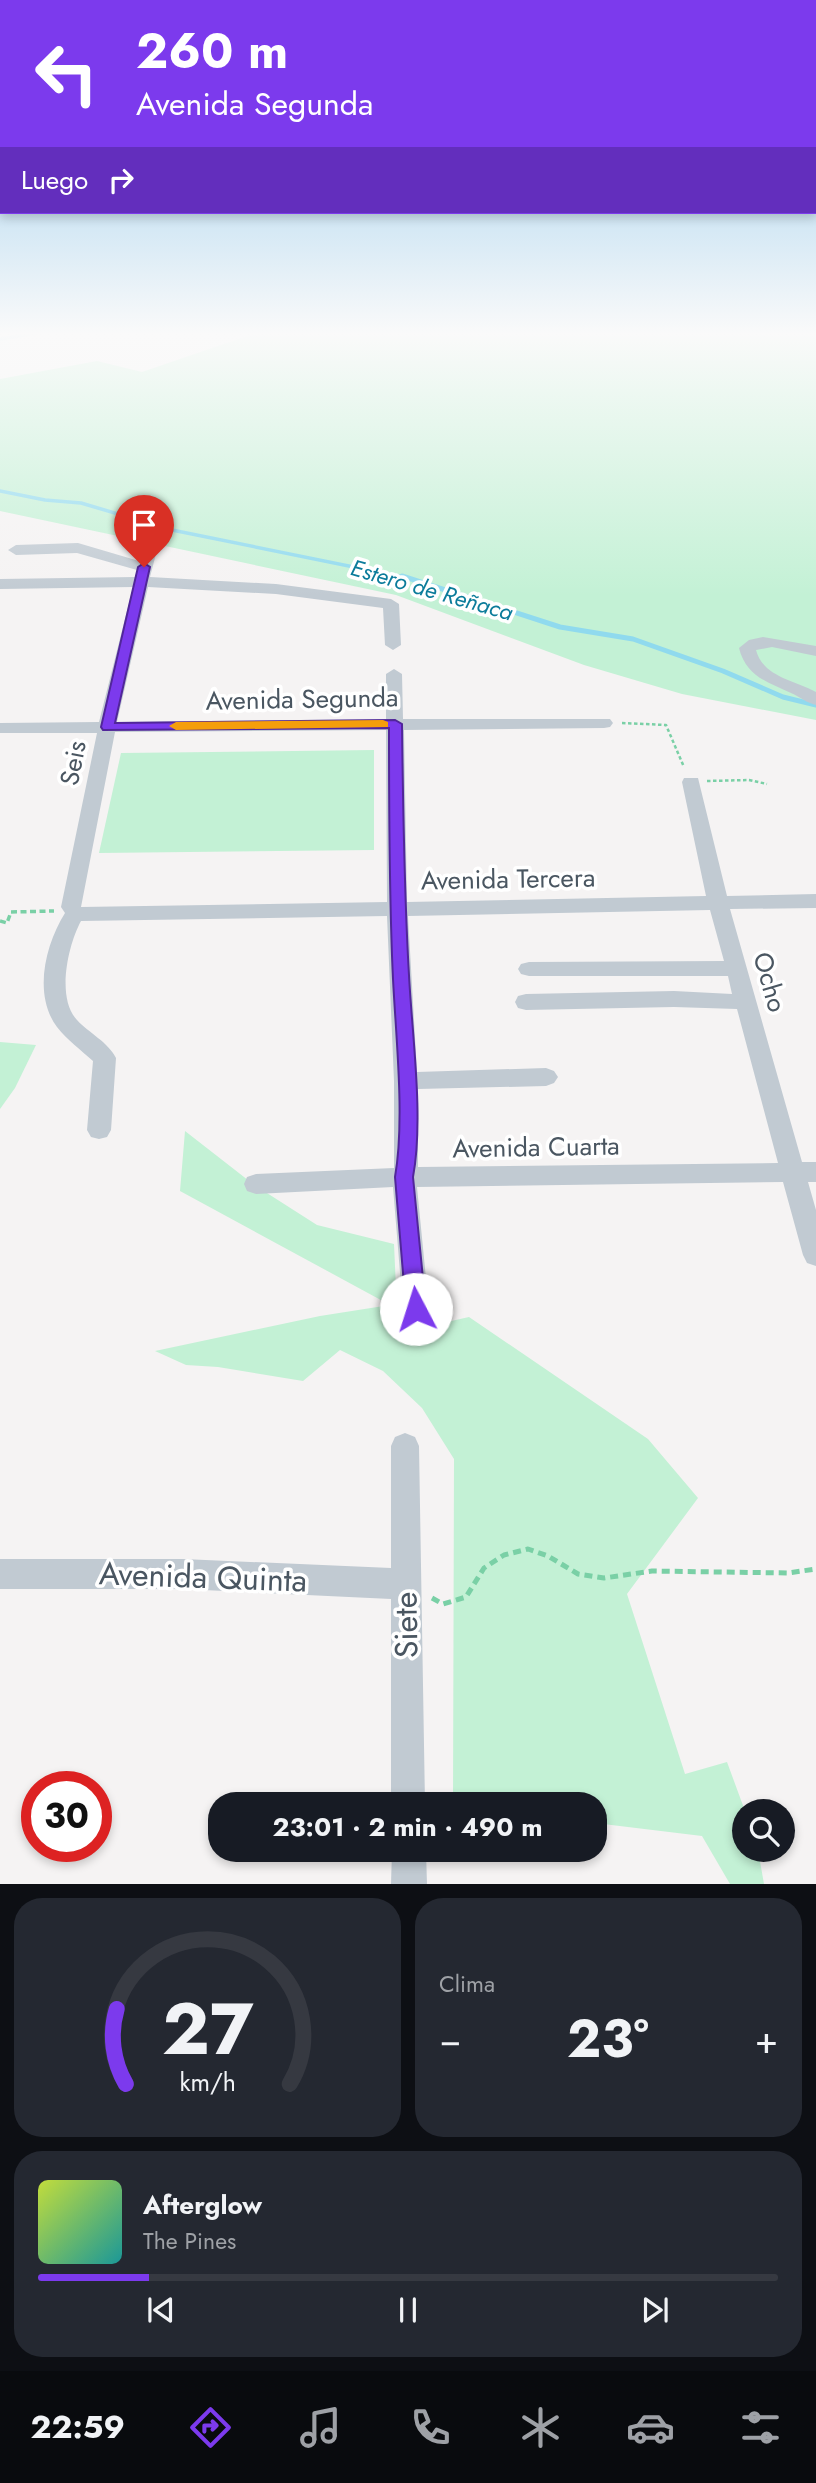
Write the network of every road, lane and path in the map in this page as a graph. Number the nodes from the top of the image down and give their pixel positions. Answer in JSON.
{"nodes":[{"id":1,"x":16,"y":551,"type":"dead end"},
{"id":2,"x":144,"y":567,"type":"junction"},
{"id":3,"x":0,"y":584,"type":"edge"},
{"id":4,"x":393,"y":645,"type":"dead end"},
{"id":5,"x":816,"y":651,"type":"edge"},
{"id":6,"x":394,"y":674,"type":"dead end"},
{"id":7,"x":816,"y":700,"type":"edge"},
{"id":8,"x":604,"y":723,"type":"joint"},
{"id":9,"x":395,"y":724,"type":"junction"},
{"id":10,"x":107,"y":727,"type":"junction"},
{"id":11,"x":0,"y":728,"type":"edge"},
{"id":12,"x":691,"y":782,"type":"junction"},
{"id":13,"x":768,"y":785,"type":"dead end"},
{"id":14,"x":816,"y":901,"type":"edge"},
{"id":15,"x":718,"y":903,"type":"junction"},
{"id":16,"x":397,"y":909,"type":"junction"},
{"id":17,"x":73,"y":911,"type":"junction"},
{"id":18,"x":0,"y":921,"type":"edge"},
{"id":19,"x":529,"y":969,"type":"dead end"},
{"id":20,"x":737,"y":969,"type":"junction"},
{"id":21,"x":526,"y":1002,"type":"dead end"},
{"id":22,"x":747,"y":1002,"type":"junction"},
{"id":23,"x":546,"y":1077,"type":"dead end"},
{"id":24,"x":406,"y":1081,"type":"junction"},
{"id":25,"x":99,"y":1130,"type":"dead end"},
{"id":26,"x":805,"y":1172,"type":"edge"},
{"id":27,"x":404,"y":1177,"type":"junction"},
{"id":28,"x":257,"y":1184,"type":"dead end"},
{"id":29,"x":816,"y":1255,"type":"edge"},
{"id":30,"x":416,"y":1309,"type":"dead end"},
{"id":31,"x":405,"y":1447,"type":"dead end"},
{"id":32,"x":816,"y":1569,"type":"edge"},
{"id":33,"x":0,"y":1574,"type":"edge"},
{"id":34,"x":405,"y":1584,"type":"junction"},
{"id":35,"x":408,"y":1792,"type":"edge"},
{"id":36,"x":409,"y":1862,"type":"edge"},
{"id":37,"x":409,"y":1884,"type":"edge"}],
"edges":[{"from":1,"to":2,"type":"street"},
{"from":2,"to":3,"type":"street"},
{"from":2,"to":4,"type":"street"},
{"from":2,"to":10,"type":"street","name":"Seis"},
{"from":5,"to":7,"type":"street"},
{"from":6,"to":9,"type":"street"},
{"from":8,"to":9,"type":"street","name":"Avenida Segunda"},
{"from":8,"to":12,"type":"path"},
{"from":9,"to":10,"type":"street","name":"Avenida Segunda"},
{"from":9,"to":16,"type":"street"},
{"from":10,"to":11,"type":"street","name":"Avenida Segunda"},
{"from":10,"to":17,"type":"street","name":"Seis"},
{"from":12,"to":13,"type":"path"},
{"from":12,"to":15,"type":"street","name":"Ocho"},
{"from":14,"to":15,"type":"street","name":"Avenida Tercera"},
{"from":15,"to":16,"type":"street","name":"Avenida Tercera"},
{"from":15,"to":20,"type":"street","name":"Ocho"},
{"from":16,"to":17,"type":"street","name":"Avenida Tercera"},
{"from":16,"to":24,"type":"street"},
{"from":17,"to":18,"type":"path"},
{"from":17,"to":25,"type":"street","name":"Seis"},
{"from":19,"to":20,"type":"street"},
{"from":20,"to":22,"type":"street","name":"Ocho"},
{"from":21,"to":22,"type":"street"},
{"from":22,"to":26,"type":"street","name":"Ocho"},
{"from":23,"to":24,"type":"street"},
{"from":24,"to":27,"type":"street"},
{"from":26,"to":27,"type":"street","name":"Avenida Cuarta"},
{"from":26,"to":29,"type":"street","name":"Ocho"},
{"from":27,"to":28,"type":"street","name":"Avenida Cuarta"},
{"from":27,"to":30,"type":"street"},
{"from":31,"to":34,"type":"street","name":"Siete"},
{"from":32,"to":34,"type":"path"},
{"from":33,"to":34,"type":"street","name":"Avenida Quinta"},
{"from":34,"to":35,"type":"street","name":"Siete"},
{"from":36,"to":37,"type":"street"}]}
